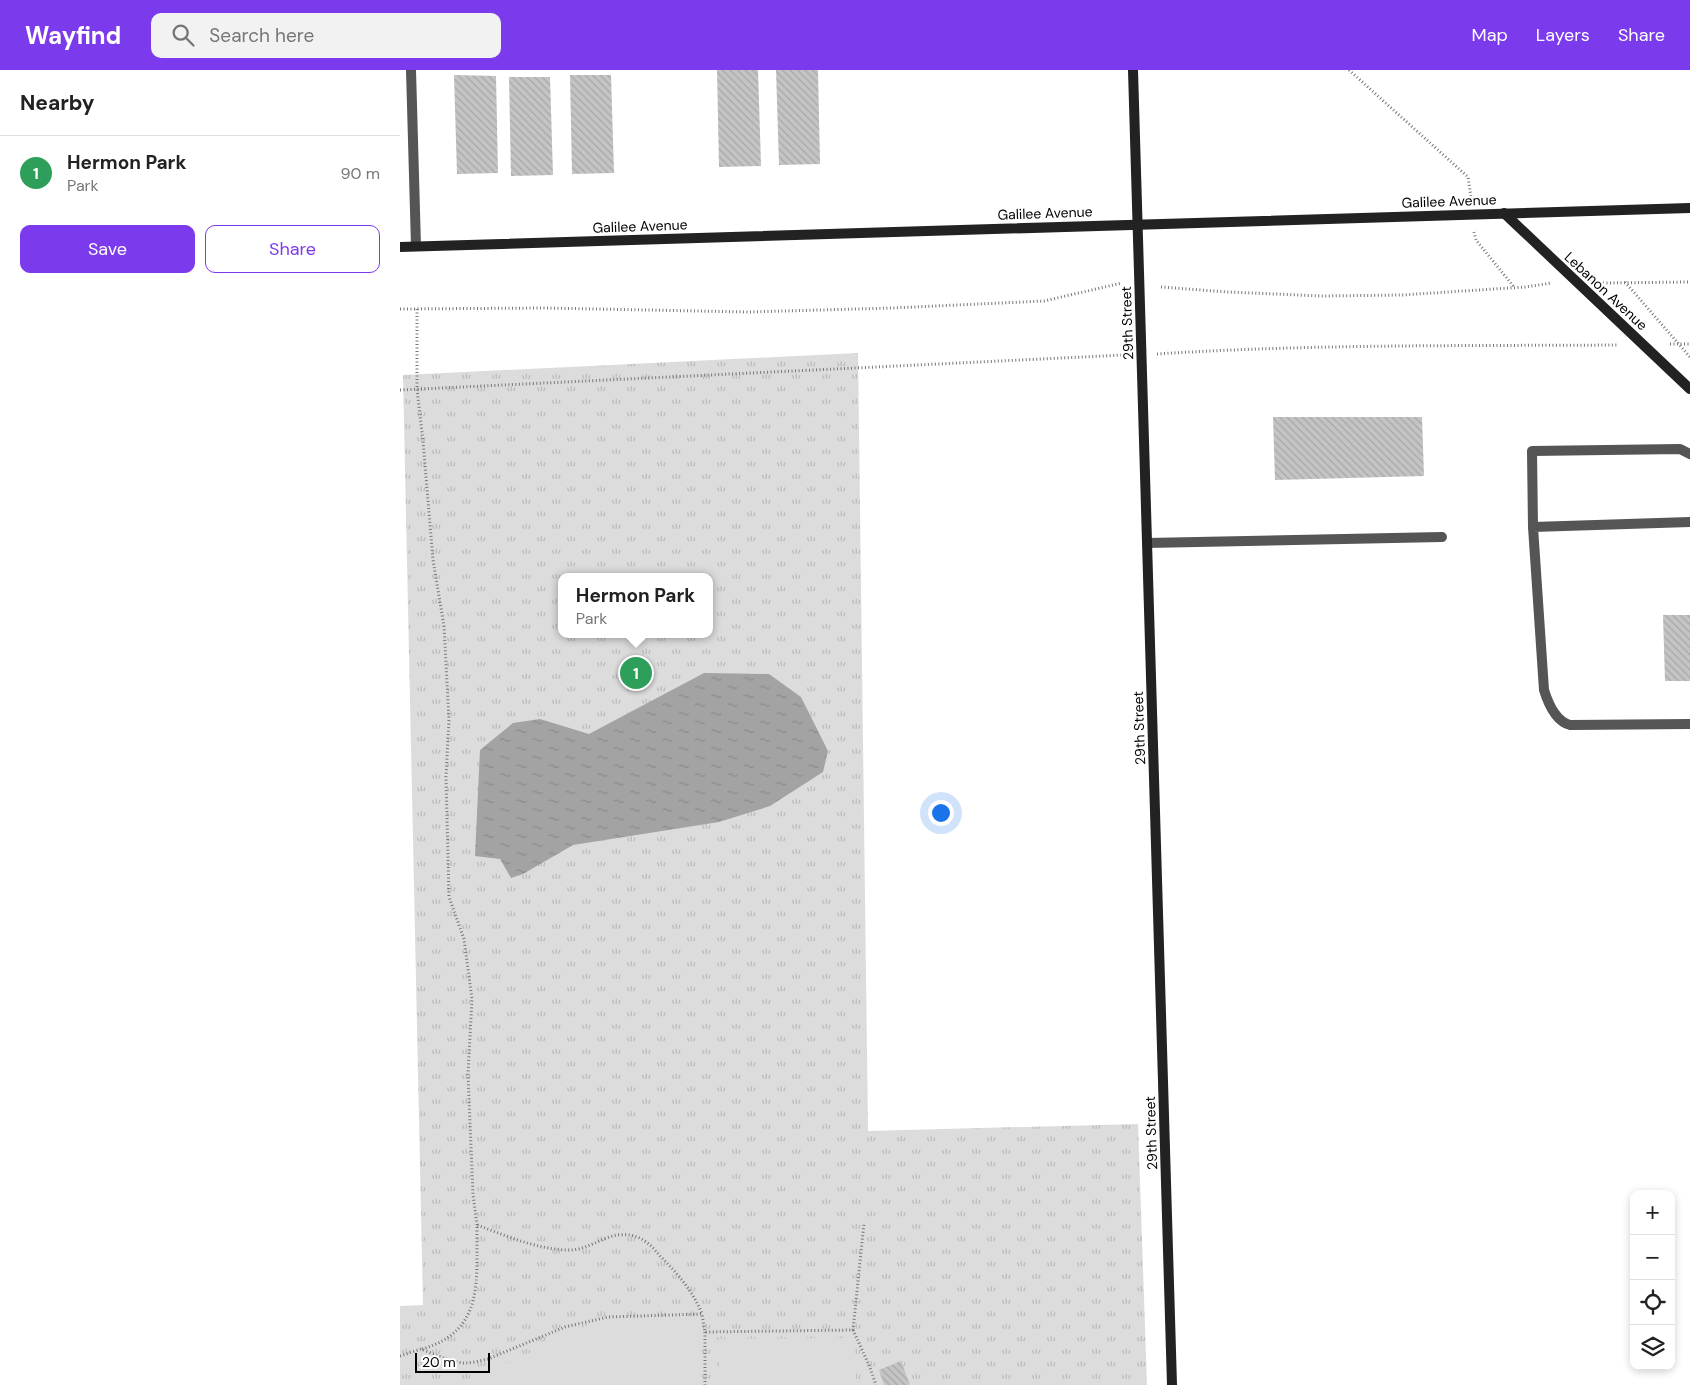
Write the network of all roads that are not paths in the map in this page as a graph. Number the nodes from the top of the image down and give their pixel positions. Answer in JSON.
{"nodes":[{"id":1,"x":411,"y":70,"type":"edge"},
{"id":2,"x":1133,"y":70,"type":"edge"},
{"id":3,"x":1690,"y":208,"type":"edge"},
{"id":4,"x":1504,"y":213,"type":"junction"},
{"id":5,"x":1138,"y":224,"type":"junction"},
{"id":6,"x":416,"y":246,"type":"junction"},
{"id":7,"x":400,"y":247,"type":"edge"},
{"id":8,"x":1690,"y":389,"type":"edge"},
{"id":9,"x":1690,"y":454,"type":"edge"},
{"id":10,"x":1690,"y":522,"type":"edge"},
{"id":11,"x":1533,"y":527,"type":"junction"},
{"id":12,"x":1442,"y":537,"type":"dead end"},
{"id":13,"x":1147,"y":543,"type":"junction"},
{"id":14,"x":1690,"y":724,"type":"edge"},
{"id":15,"x":1172,"y":1385,"type":"edge"}],
"edges":[{"from":1,"to":6,"type":"street"},
{"from":2,"to":5,"type":"street","name":"29th Street"},
{"from":3,"to":4,"type":"street","name":"Galilee Avenue"},
{"from":4,"to":5,"type":"street","name":"Galilee Avenue"},
{"from":4,"to":8,"type":"street","name":"Lebanon Avenue"},
{"from":5,"to":6,"type":"street","name":"Galilee Avenue"},
{"from":5,"to":13,"type":"street","name":"29th Street"},
{"from":6,"to":7,"type":"street","name":"Galilee Avenue"},
{"from":9,"to":11,"type":"street"},
{"from":10,"to":11,"type":"street"},
{"from":11,"to":14,"type":"street"},
{"from":12,"to":13,"type":"street"},
{"from":13,"to":15,"type":"street","name":"29th Street"}]}
